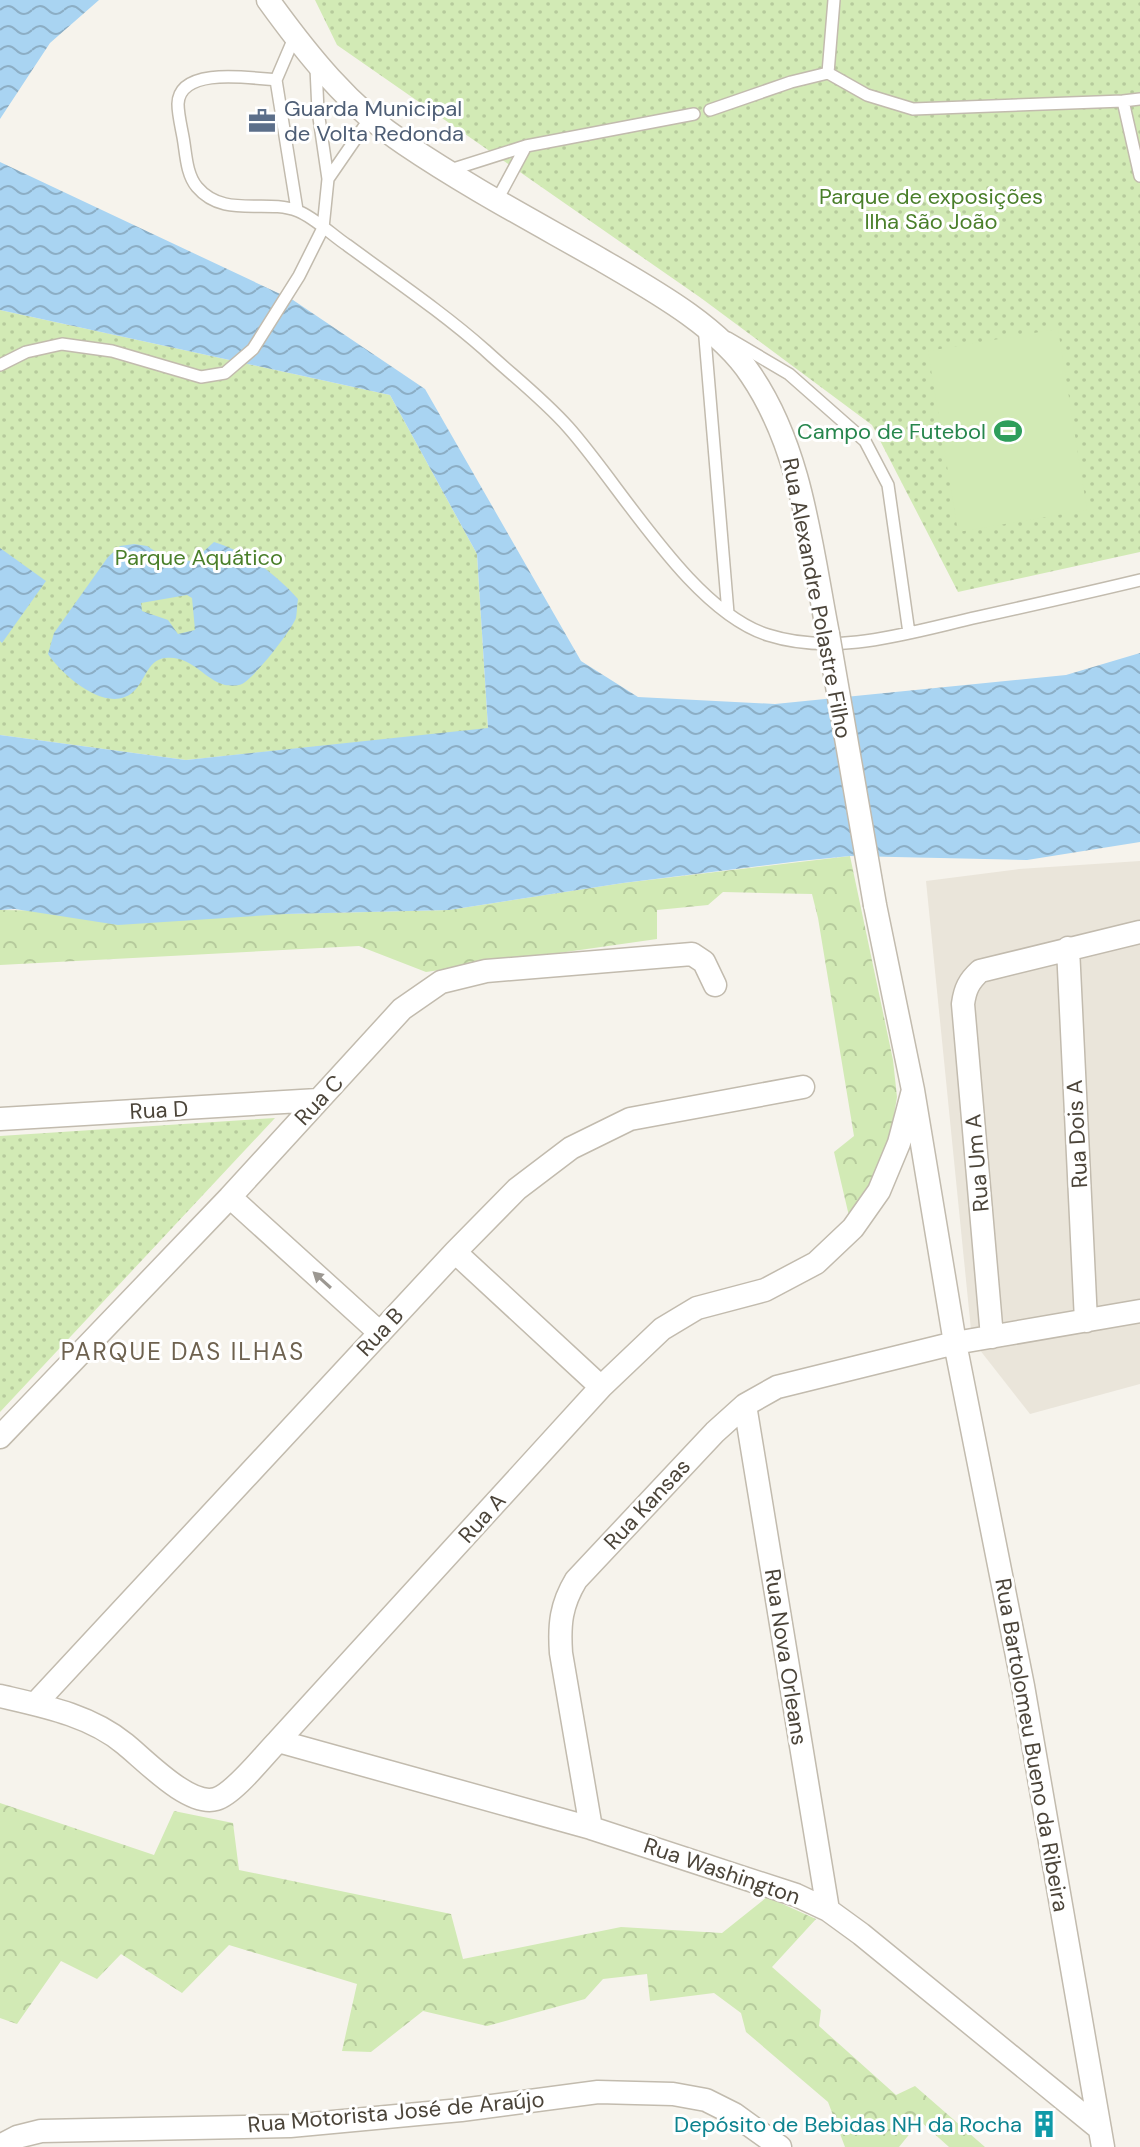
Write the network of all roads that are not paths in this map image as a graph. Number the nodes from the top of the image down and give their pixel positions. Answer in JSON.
{"nodes":[{"id":1,"x":834,"y":0,"type":"edge"},
{"id":2,"x":270,"y":1,"type":"edge"},
{"id":3,"x":294,"y":38,"type":"junction"},
{"id":4,"x":316,"y":63,"type":"junction"},
{"id":5,"x":828,"y":73,"type":"junction"},
{"id":6,"x":276,"y":80,"type":"junction"},
{"id":7,"x":1140,"y":99,"type":"edge"},
{"id":8,"x":1123,"y":101,"type":"junction"},
{"id":9,"x":710,"y":110,"type":"dead end"},
{"id":10,"x":694,"y":114,"type":"dead end"},
{"id":11,"x":370,"y":118,"type":"junction"},
{"id":12,"x":526,"y":146,"type":"junction"},
{"id":13,"x":447,"y":171,"type":"junction"},
{"id":14,"x":1140,"y":176,"type":"edge"},
{"id":15,"x":328,"y":179,"type":"junction"},
{"id":16,"x":497,"y":200,"type":"junction"},
{"id":17,"x":297,"y":210,"type":"junction"},
{"id":18,"x":323,"y":228,"type":"junction"},
{"id":19,"x":704,"y":325,"type":"junction"},
{"id":20,"x":0,"y":365,"type":"edge"},
{"id":21,"x":1140,"y":580,"type":"edge"},
{"id":22,"x":728,"y":613,"type":"junction"},
{"id":23,"x":909,"y":633,"type":"junction"},
{"id":24,"x":1140,"y":932,"type":"edge"},
{"id":25,"x":1068,"y":948,"type":"junction"},
{"id":26,"x":715,"y":985,"type":"dead end"},
{"id":27,"x":803,"y":1087,"type":"dead end"},
{"id":28,"x":913,"y":1090,"type":"junction"},
{"id":29,"x":318,"y":1100,"type":"junction"},
{"id":30,"x":0,"y":1119,"type":"edge"},
{"id":31,"x":230,"y":1197,"type":"junction"},
{"id":32,"x":455,"y":1252,"type":"junction"},
{"id":33,"x":1140,"y":1311,"type":"edge"},
{"id":34,"x":1086,"y":1321,"type":"junction"},
{"id":35,"x":380,"y":1333,"type":"junction"},
{"id":36,"x":992,"y":1337,"type":"junction"},
{"id":37,"x":955,"y":1343,"type":"junction"},
{"id":38,"x":601,"y":1387,"type":"junction"},
{"id":39,"x":745,"y":1405,"type":"junction"},
{"id":40,"x":0,"y":1437,"type":"edge"},
{"id":41,"x":0,"y":1696,"type":"edge"},
{"id":42,"x":35,"y":1704,"type":"junction"},
{"id":43,"x":278,"y":1741,"type":"junction"},
{"id":44,"x":591,"y":1828,"type":"junction"},
{"id":45,"x":828,"y":1910,"type":"junction"},
{"id":46,"x":1102,"y":2138,"type":"edge"},
{"id":47,"x":0,"y":2146,"type":"edge"},
{"id":48,"x":780,"y":2147,"type":"edge"}],
"edges":[{"from":1,"to":5,"type":"lane"},
{"from":2,"to":3,"type":"street","name":"Rua Alexandre Polastre Filho"},
{"from":3,"to":4,"type":"street","name":"Rua Alexandre Polastre Filho"},
{"from":3,"to":6,"type":"lane"},
{"from":4,"to":11,"type":"street","name":"Rua Alexandre Polastre Filho"},
{"from":4,"to":15,"type":"lane"},
{"from":5,"to":8,"type":"lane"},
{"from":5,"to":9,"type":"lane"},
{"from":6,"to":17,"type":"lane"},
{"from":6,"to":17,"type":"lane"},
{"from":7,"to":8,"type":"lane"},
{"from":8,"to":14,"type":"lane"},
{"from":10,"to":12,"type":"lane"},
{"from":11,"to":13,"type":"street","name":"Rua Alexandre Polastre Filho"},
{"from":11,"to":15,"type":"lane"},
{"from":12,"to":13,"type":"lane"},
{"from":12,"to":16,"type":"lane"},
{"from":13,"to":16,"type":"street","name":"Rua Alexandre Polastre Filho"},
{"from":15,"to":18,"type":"lane"},
{"from":16,"to":19,"type":"street","name":"Rua Alexandre Polastre Filho"},
{"from":17,"to":18,"type":"lane"},
{"from":18,"to":20,"type":"lane"},
{"from":18,"to":22,"type":"lane"},
{"from":19,"to":22,"type":"lane"},
{"from":19,"to":23,"type":"lane"},
{"from":19,"to":28,"type":"street","name":"Rua Alexandre Polastre Filho","bridge":true},
{"from":21,"to":23,"type":"lane"},
{"from":22,"to":23,"type":"lane"},
{"from":24,"to":25,"type":"street"},
{"from":25,"to":34,"type":"street","name":"Rua Dois A"},
{"from":25,"to":36,"type":"street","name":"Rua Um A"},
{"from":26,"to":29,"type":"street","name":"Rua C"},
{"from":27,"to":32,"type":"street","name":"Rua B"},
{"from":28,"to":37,"type":"street","name":"Rua Alexandre Polastre Filho"},
{"from":28,"to":38,"type":"street","name":"Rua A"},
{"from":29,"to":30,"type":"street","name":"Rua D"},
{"from":29,"to":31,"type":"street","name":"Rua C"},
{"from":35,"to":31,"type":"street","one_way":true},
{"from":31,"to":40,"type":"street","name":"Rua C"},
{"from":32,"to":35,"type":"street","name":"Rua B"},
{"from":32,"to":38,"type":"street"},
{"from":33,"to":34,"type":"street","name":"Rua Kansas"},
{"from":34,"to":36,"type":"street","name":"Rua Kansas"},
{"from":35,"to":42,"type":"street","name":"Rua B"},
{"from":36,"to":37,"type":"street","name":"Rua Kansas"},
{"from":37,"to":39,"type":"street","name":"Rua Kansas"},
{"from":37,"to":46,"type":"street","name":"Rua Bartolomeu Bueno da Ribeira"},
{"from":38,"to":43,"type":"street","name":"Rua A"},
{"from":39,"to":44,"type":"street","name":"Rua Kansas"},
{"from":39,"to":45,"type":"street","name":"Rua Nova Orleans"},
{"from":41,"to":42,"type":"street","name":"Rua A"},
{"from":42,"to":43,"type":"street","name":"Rua A"},
{"from":43,"to":44,"type":"street","name":"Rua Washington"},
{"from":44,"to":45,"type":"street","name":"Rua Washington"},
{"from":45,"to":46,"type":"street","name":"Rua Washington"},
{"from":47,"to":48,"type":"street","name":"Rua Motorista José de Araújo"}]}
